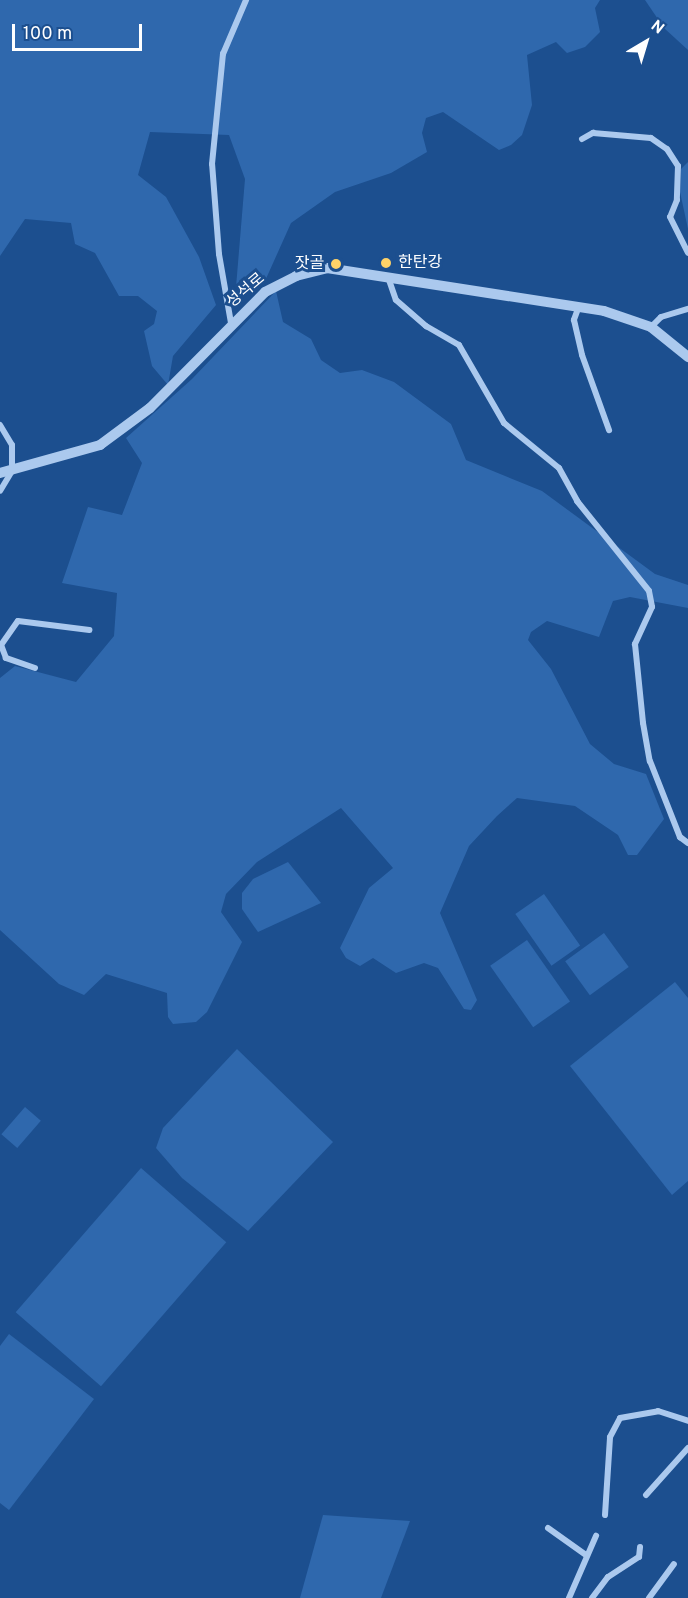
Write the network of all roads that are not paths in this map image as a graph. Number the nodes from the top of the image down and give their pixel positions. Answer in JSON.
{"nodes":[{"id":1,"x":246,"y":0,"type":"edge"},
{"id":2,"x":582,"y":139,"type":"dead end"},
{"id":3,"x":688,"y":253,"type":"edge"},
{"id":4,"x":388,"y":277,"type":"junction"},
{"id":5,"x":579,"y":305,"type":"junction"},
{"id":6,"x":688,"y":309,"type":"edge"},
{"id":7,"x":231,"y":323,"type":"junction"},
{"id":8,"x":651,"y":327,"type":"junction"},
{"id":9,"x":688,"y":357,"type":"edge"},
{"id":10,"x":0,"y":425,"type":"edge"},
{"id":11,"x":609,"y":430,"type":"dead end"},
{"id":12,"x":12,"y":471,"type":"junction"},
{"id":13,"x":0,"y":473,"type":"edge"},
{"id":14,"x":0,"y":491,"type":"edge"},
{"id":15,"x":89,"y":630,"type":"dead end"},
{"id":16,"x":3,"y":660,"type":"edge"},
{"id":17,"x":35,"y":668,"type":"dead end"},
{"id":18,"x":688,"y":843,"type":"edge"},
{"id":19,"x":688,"y":1421,"type":"edge"},
{"id":20,"x":688,"y":1449,"type":"edge"},
{"id":21,"x":646,"y":1495,"type":"dead end"},
{"id":22,"x":605,"y":1515,"type":"dead end"},
{"id":23,"x":548,"y":1528,"type":"dead end"},
{"id":24,"x":596,"y":1536,"type":"dead end"},
{"id":25,"x":640,"y":1547,"type":"dead end"},
{"id":26,"x":586,"y":1555,"type":"junction"},
{"id":27,"x":674,"y":1564,"type":"dead end"},
{"id":28,"x":569,"y":1598,"type":"edge"},
{"id":29,"x":592,"y":1598,"type":"edge"},
{"id":30,"x":649,"y":1598,"type":"edge"}],
"edges":[{"from":1,"to":7,"type":"street"},
{"from":2,"to":3,"type":"street"},
{"from":4,"to":5,"type":"street","name":"성석로"},
{"from":4,"to":7,"type":"street","name":"성석로"},
{"from":4,"to":18,"type":"street"},
{"from":5,"to":8,"type":"street","name":"성석로"},
{"from":5,"to":11,"type":"street"},
{"from":6,"to":8,"type":"street"},
{"from":7,"to":12,"type":"street","name":"성석로"},
{"from":8,"to":9,"type":"street","name":"성석로"},
{"from":10,"to":12,"type":"street"},
{"from":12,"to":13,"type":"street","name":"성석로"},
{"from":12,"to":14,"type":"street"},
{"from":15,"to":16,"type":"street"},
{"from":16,"to":17,"type":"street"},
{"from":19,"to":22,"type":"street"},
{"from":20,"to":21,"type":"street"},
{"from":23,"to":26,"type":"street"},
{"from":24,"to":26,"type":"street"},
{"from":25,"to":29,"type":"street"},
{"from":26,"to":28,"type":"street"},
{"from":27,"to":30,"type":"street"}]}
